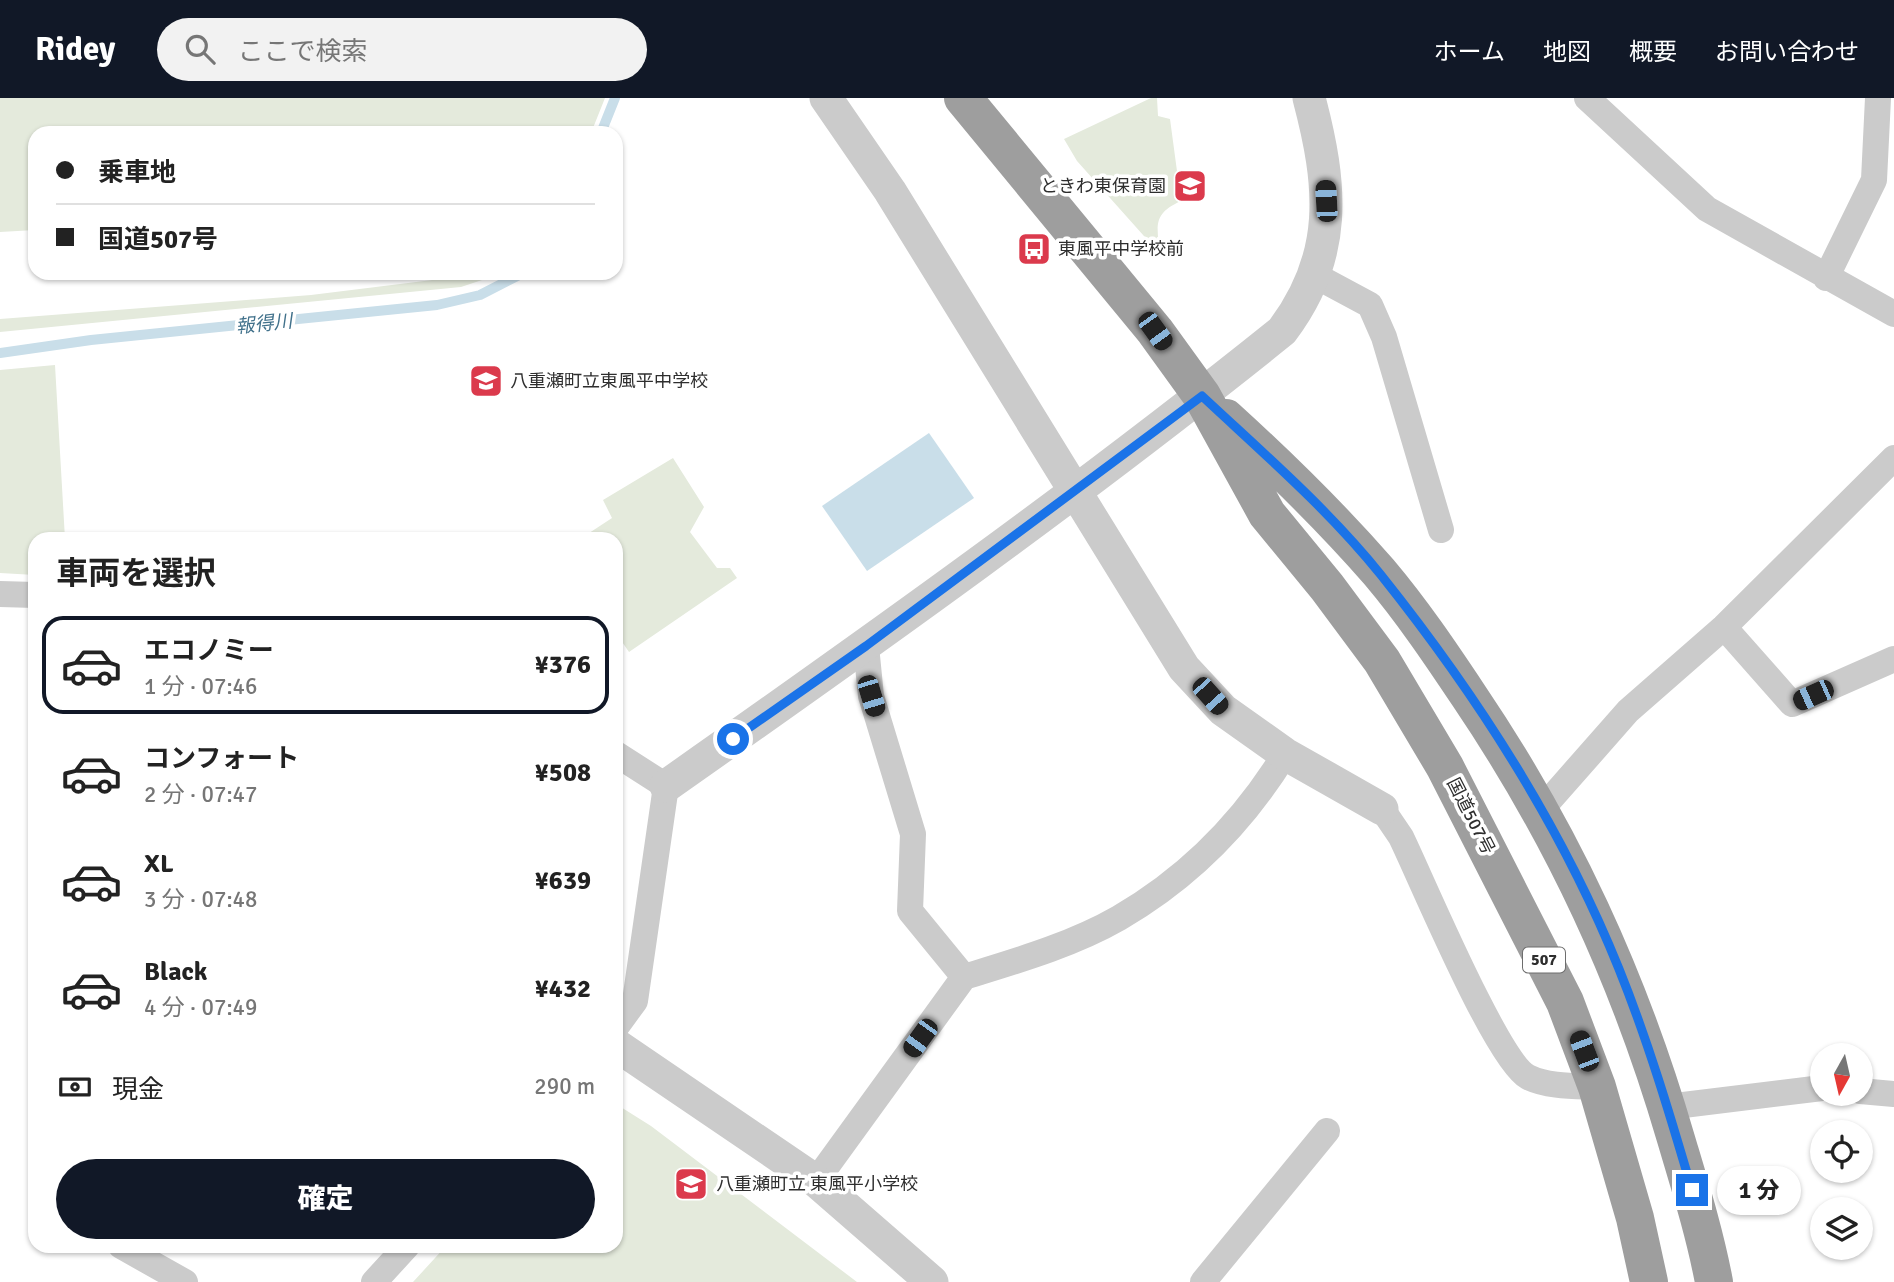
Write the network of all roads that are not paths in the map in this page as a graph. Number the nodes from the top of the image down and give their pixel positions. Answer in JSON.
{"nodes":[{"id":1,"x":826,"y":98,"type":"edge"},
{"id":2,"x":963,"y":98,"type":"edge"},
{"id":3,"x":1309,"y":98,"type":"edge"},
{"id":4,"x":1587,"y":98,"type":"edge"},
{"id":5,"x":1878,"y":98,"type":"edge"},
{"id":6,"x":1316,"y":276,"type":"junction"},
{"id":7,"x":1825,"y":278,"type":"junction"},
{"id":8,"x":1894,"y":314,"type":"edge"},
{"id":9,"x":1202,"y":396,"type":"junction"},
{"id":10,"x":1894,"y":458,"type":"edge"},
{"id":11,"x":1074,"y":493,"type":"junction"},
{"id":12,"x":1441,"y":530,"type":"dead end"},
{"id":13,"x":0,"y":594,"type":"edge"},
{"id":14,"x":28,"y":595,"type":"edge"},
{"id":15,"x":1724,"y":626,"type":"junction"},
{"id":16,"x":866,"y":646,"type":"junction"},
{"id":17,"x":1894,"y":659,"type":"edge"},
{"id":18,"x":1285,"y":754,"type":"junction"},
{"id":19,"x":623,"y":758,"type":"edge"},
{"id":20,"x":666,"y":786,"type":"junction"},
{"id":21,"x":1382,"y":808,"type":"joint"},
{"id":22,"x":1540,"y":811,"type":"junction"},
{"id":23,"x":964,"y":977,"type":"junction"},
{"id":24,"x":623,"y":1017,"type":"edge"},
{"id":25,"x":623,"y":1050,"type":"edge"},
{"id":26,"x":1597,"y":1087,"type":"junction"},
{"id":27,"x":1810,"y":1089,"type":"edge"},
{"id":28,"x":1873,"y":1092,"type":"edge"},
{"id":29,"x":1894,"y":1094,"type":"edge"},
{"id":30,"x":1667,"y":1107,"type":"junction"},
{"id":31,"x":1327,"y":1130,"type":"dead end"},
{"id":32,"x":816,"y":1181,"type":"junction"},
{"id":33,"x":134,"y":1253,"type":"edge"},
{"id":34,"x":401,"y":1253,"type":"edge"},
{"id":35,"x":186,"y":1282,"type":"edge"},
{"id":36,"x":374,"y":1282,"type":"edge"},
{"id":37,"x":932,"y":1282,"type":"edge"},
{"id":38,"x":1203,"y":1282,"type":"edge"},
{"id":39,"x":1649,"y":1282,"type":"edge"},
{"id":40,"x":1714,"y":1282,"type":"edge"}],
"edges":[{"from":1,"to":11,"type":"street"},
{"from":2,"to":9,"type":"highway","name":"国道507号","number":"507"},
{"from":3,"to":6,"type":"street"},
{"from":4,"to":7,"type":"street"},
{"from":5,"to":7,"type":"street"},
{"from":6,"to":9,"type":"street"},
{"from":6,"to":12,"type":"street"},
{"from":7,"to":8,"type":"street"},
{"from":9,"to":11,"type":"street"},
{"from":9,"to":22,"type":"highway","name":"国道507号","number":"507"},
{"from":9,"to":26,"type":"highway","name":"国道507号","number":"507"},
{"from":10,"to":15,"type":"street"},
{"from":11,"to":16,"type":"street"},
{"from":11,"to":18,"type":"street"},
{"from":13,"to":14,"type":"street"},
{"from":15,"to":17,"type":"street"},
{"from":15,"to":22,"type":"street"},
{"from":16,"to":20,"type":"street"},
{"from":16,"to":23,"type":"street"},
{"from":18,"to":21,"type":"street"},
{"from":18,"to":23,"type":"street"},
{"from":19,"to":20,"type":"street"},
{"from":20,"to":24,"type":"street"},
{"from":21,"to":26,"type":"street"},
{"from":22,"to":30,"type":"highway","name":"国道507号","number":"507"},
{"from":23,"to":32,"type":"street"},
{"from":25,"to":32,"type":"street"},
{"from":26,"to":39,"type":"highway","name":"国道507号","number":"507"},
{"from":27,"to":30,"type":"street"},
{"from":28,"to":29,"type":"street"},
{"from":30,"to":40,"type":"highway","name":"国道507号","number":"507"},
{"from":31,"to":38,"type":"street"},
{"from":32,"to":37,"type":"street"},
{"from":33,"to":35,"type":"street"},
{"from":34,"to":36,"type":"street"}]}
